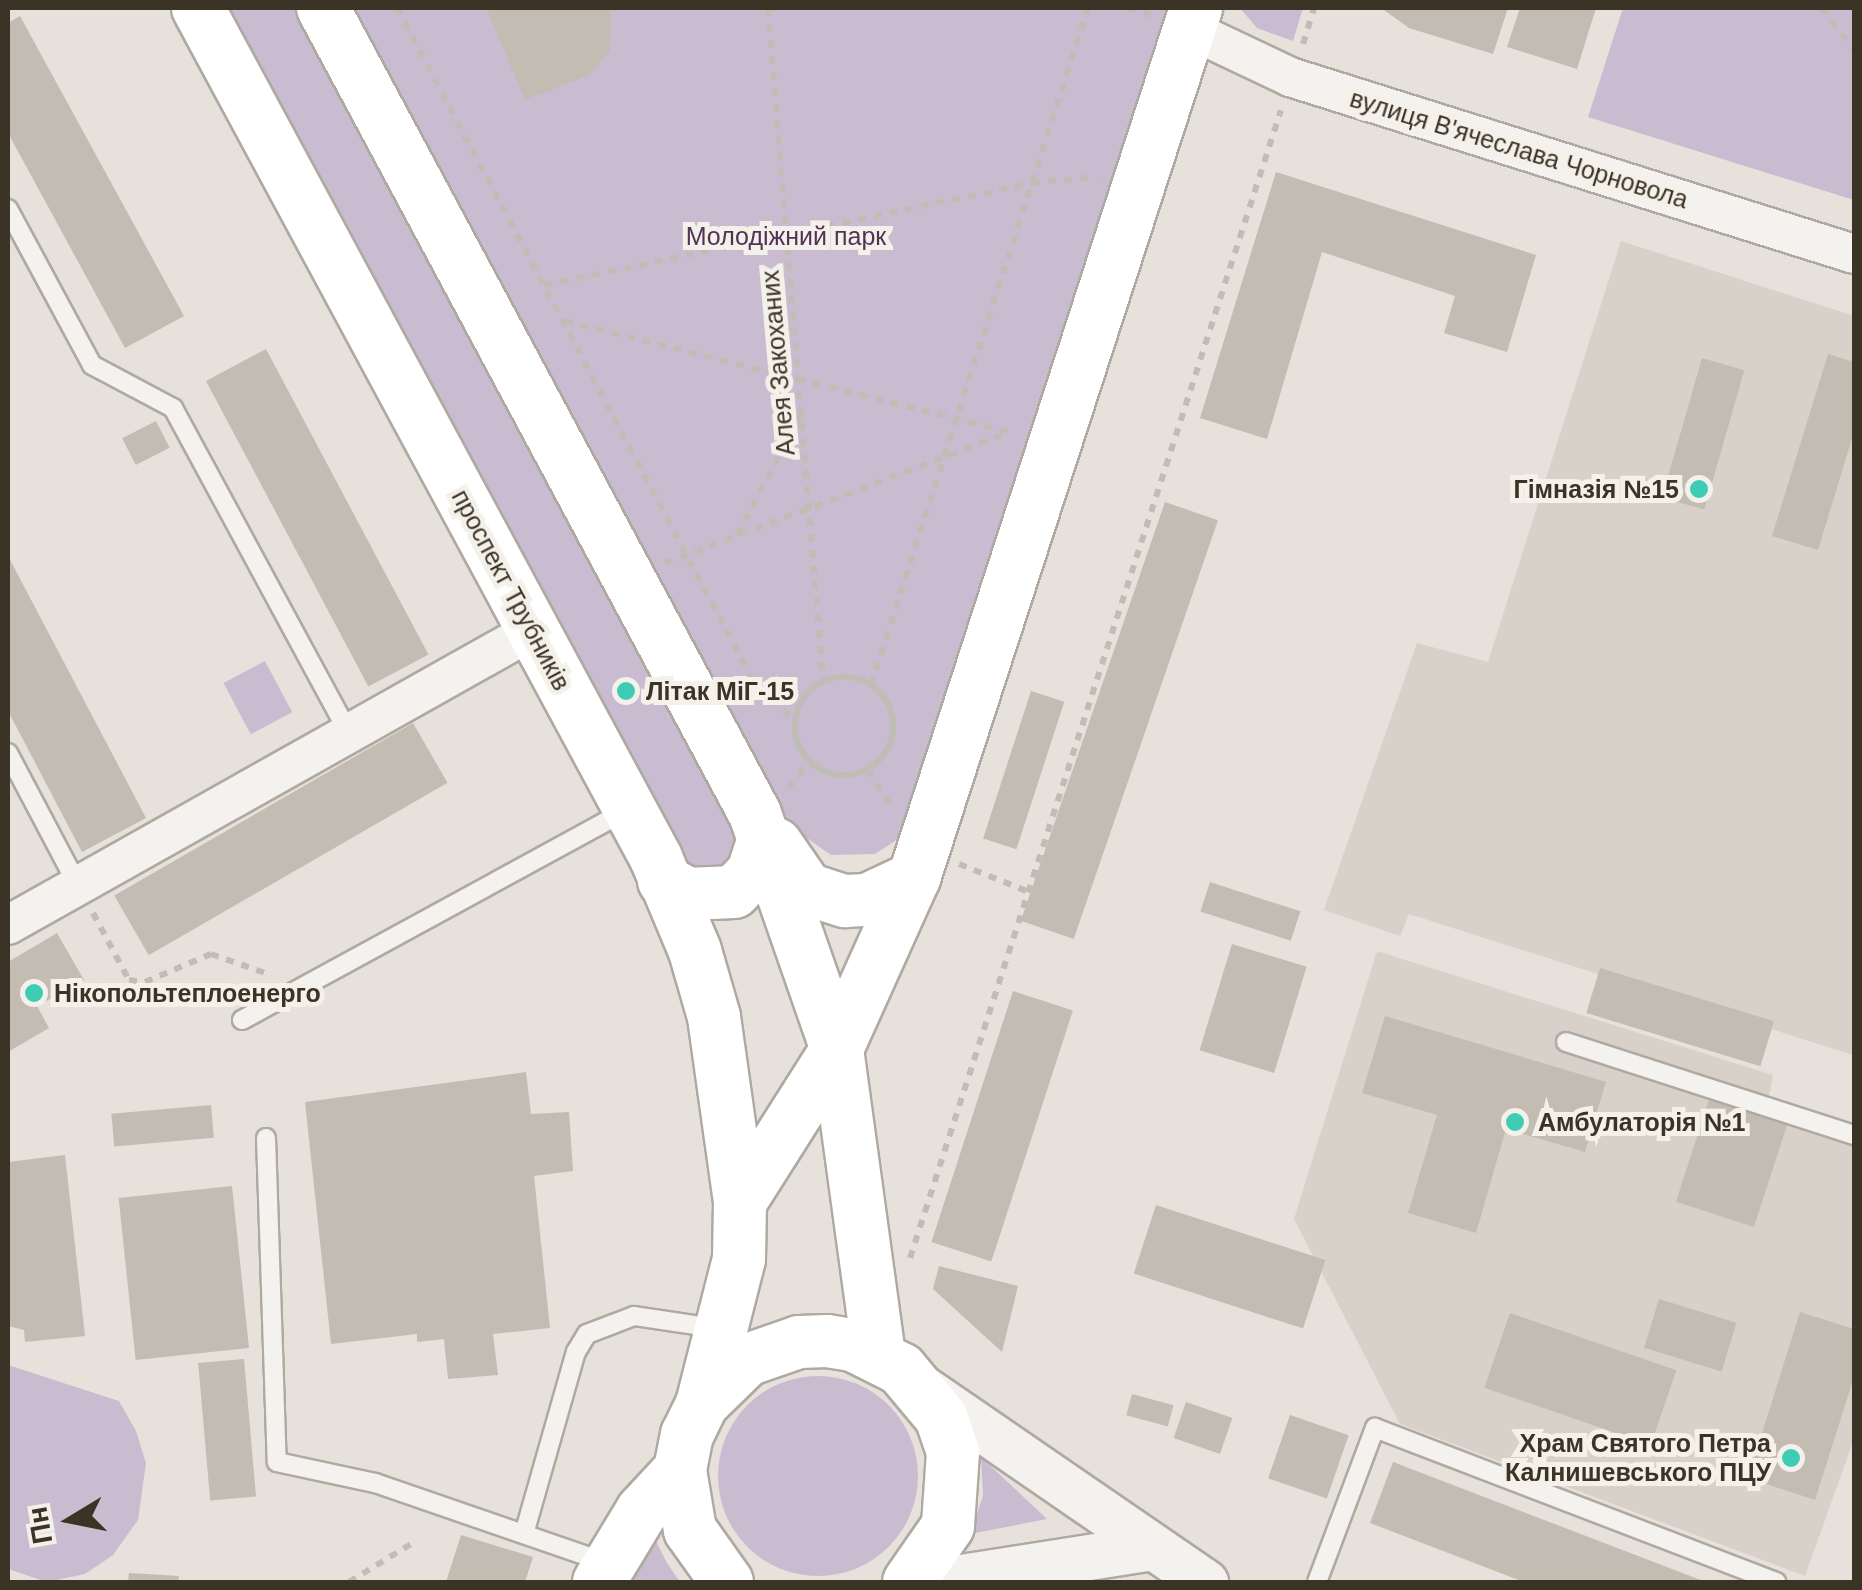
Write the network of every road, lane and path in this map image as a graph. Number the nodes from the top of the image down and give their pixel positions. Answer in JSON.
{"nodes":[{"id":1,"x":198,"y":8,"type":"edge"},
{"id":2,"x":323,"y":8,"type":"edge"},
{"id":3,"x":397,"y":8,"type":"edge"},
{"id":4,"x":768,"y":8,"type":"edge"},
{"id":5,"x":1088,"y":8,"type":"edge"},
{"id":6,"x":1314,"y":8,"type":"edge"},
{"id":7,"x":1822,"y":8,"type":"edge"},
{"id":8,"x":1192,"y":18,"type":"edge"},
{"id":9,"x":1302,"y":48,"type":"dead end"},
{"id":10,"x":1854,"y":50,"type":"edge"},
{"id":11,"x":1283,"y":104,"type":"dead end"},
{"id":12,"x":1138,"y":172,"type":"junction"},
{"id":13,"x":1032,"y":183,"type":"junction"},
{"id":14,"x":8,"y":208,"type":"edge"},
{"id":15,"x":787,"y":234,"type":"junction"},
{"id":16,"x":1854,"y":254,"type":"edge"},
{"id":17,"x":545,"y":285,"type":"junction"},
{"id":18,"x":564,"y":321,"type":"junction"},
{"id":19,"x":800,"y":380,"type":"junction"},
{"id":20,"x":802,"y":412,"type":"junction"},
{"id":21,"x":956,"y":418,"type":"junction"},
{"id":22,"x":1032,"y":437,"type":"junction"},
{"id":23,"x":943,"y":457,"type":"junction"},
{"id":24,"x":811,"y":508,"type":"junction"},
{"id":25,"x":737,"y":536,"type":"junction"},
{"id":26,"x":687,"y":555,"type":"junction"},
{"id":27,"x":628,"y":577,"type":"junction"},
{"id":28,"x":533,"y":630,"type":"junction"},
{"id":29,"x":822,"y":681,"type":"junction"},
{"id":30,"x":871,"y":685,"type":"junction"},
{"id":31,"x":794,"y":720,"type":"junction"},
{"id":32,"x":349,"y":735,"type":"junction"},
{"id":33,"x":8,"y":753,"type":"edge"},
{"id":34,"x":809,"y":762,"type":"junction"},
{"id":35,"x":867,"y":770,"type":"junction"},
{"id":36,"x":880,"y":791,"type":"dead end"},
{"id":37,"x":629,"y":809,"type":"junction"},
{"id":38,"x":766,"y":818,"type":"junction"},
{"id":39,"x":936,"y":871,"type":"junction"},
{"id":40,"x":664,"y":881,"type":"junction"},
{"id":41,"x":78,"y":886,"type":"junction"},
{"id":42,"x":1028,"y":892,"type":"junction"},
{"id":43,"x":8,"y":925,"type":"edge"},
{"id":44,"x":276,"y":977,"type":"dead end"},
{"id":45,"x":242,"y":1020,"type":"dead end"},
{"id":46,"x":1566,"y":1042,"type":"dead end"},
{"id":47,"x":837,"y":1050,"type":"junction"},
{"id":48,"x":1854,"y":1135,"type":"edge"},
{"id":49,"x":266,"y":1138,"type":"dead end"},
{"id":50,"x":740,"y":1202,"type":"junction"},
{"id":51,"x":910,"y":1258,"type":"dead end"},
{"id":52,"x":722,"y":1330,"type":"junction"},
{"id":53,"x":900,"y":1370,"type":"junction"},
{"id":54,"x":702,"y":1404,"type":"junction"},
{"id":55,"x":680,"y":1470,"type":"junction"},
{"id":56,"x":524,"y":1534,"type":"junction"},
{"id":57,"x":416,"y":1541,"type":"dead end"},
{"id":58,"x":1146,"y":1548,"type":"junction"},
{"id":59,"x":604,"y":1573,"type":"edge"},
{"id":60,"x":349,"y":1582,"type":"edge"},
{"id":61,"x":728,"y":1582,"type":"edge"},
{"id":62,"x":909,"y":1582,"type":"edge"},
{"id":63,"x":930,"y":1582,"type":"edge"},
{"id":64,"x":1205,"y":1582,"type":"edge"},
{"id":65,"x":1317,"y":1582,"type":"edge"},
{"id":66,"x":1777,"y":1582,"type":"edge"}],
"edges":[{"from":1,"to":28,"type":"main road","name":"проспект Трубників"},
{"from":2,"to":27,"type":"main road"},
{"from":3,"to":17,"type":"path"},
{"from":4,"to":15,"type":"path","name":"Алея Закоханих"},
{"from":5,"to":13,"type":"path"},
{"from":6,"to":9,"type":"path"},
{"from":7,"to":10,"type":"path"},
{"from":8,"to":12,"type":"main road"},
{"from":8,"to":16,"type":"street","name":"вулиця В'ячеслава Чорновола"},
{"from":11,"to":42,"type":"path"},
{"from":12,"to":13,"type":"path"},
{"from":12,"to":22,"type":"main road"},
{"from":13,"to":15,"type":"path"},
{"from":13,"to":21,"type":"path"},
{"from":14,"to":32,"type":"lane"},
{"from":15,"to":17,"type":"path"},
{"from":15,"to":19,"type":"path","name":"Алея Закоханих"},
{"from":17,"to":18,"type":"path"},
{"from":18,"to":19,"type":"path"},
{"from":18,"to":26,"type":"path"},
{"from":19,"to":20,"type":"path","name":"Алея Закоханих"},
{"from":19,"to":21,"type":"path"},
{"from":20,"to":24,"type":"path","name":"Алея Закоханих"},
{"from":20,"to":25,"type":"path"},
{"from":21,"to":22,"type":"path"},
{"from":21,"to":23,"type":"path"},
{"from":22,"to":23,"type":"path"},
{"from":22,"to":39,"type":"main road"},
{"from":23,"to":24,"type":"path"},
{"from":23,"to":30,"type":"path"},
{"from":24,"to":25,"type":"path"},
{"from":24,"to":29,"type":"path","name":"Алея Закоханих"},
{"from":25,"to":26,"type":"path"},
{"from":26,"to":27,"type":"path"},
{"from":26,"to":31,"type":"path"},
{"from":27,"to":38,"type":"main road"},
{"from":28,"to":32,"type":"street"},
{"from":28,"to":37,"type":"main road","name":"проспект Трубників"},
{"from":29,"to":30,"type":"path"},
{"from":29,"to":31,"type":"path"},
{"from":30,"to":35,"type":"path"},
{"from":31,"to":34,"type":"path"},
{"from":32,"to":41,"type":"street"},
{"from":33,"to":41,"type":"lane"},
{"from":34,"to":35,"type":"path"},
{"from":34,"to":38,"type":"path"},
{"from":35,"to":36,"type":"path"},
{"from":37,"to":40,"type":"main road","name":"проспект Трубників"},
{"from":37,"to":45,"type":"lane"},
{"from":38,"to":39,"type":"main road"},
{"from":38,"to":40,"type":"main road"},
{"from":38,"to":47,"type":"main road"},
{"from":39,"to":42,"type":"path"},
{"from":39,"to":47,"type":"main road"},
{"from":40,"to":50,"type":"main road","name":"проспект Трубників"},
{"from":41,"to":43,"type":"street"},
{"from":41,"to":44,"type":"path"},
{"from":42,"to":51,"type":"path"},
{"from":46,"to":48,"type":"lane"},
{"from":47,"to":50,"type":"main road"},
{"from":47,"to":53,"type":"main road"},
{"from":49,"to":56,"type":"lane"},
{"from":50,"to":52,"type":"main road","name":"проспект Трубників"},
{"from":52,"to":54,"type":"main road","name":"проспект Трубників"},
{"from":52,"to":56,"type":"lane"},
{"from":53,"to":54,"type":"main road","name":"проспект Трубників"},
{"from":53,"to":58,"type":"street"},
{"from":53,"to":62,"type":"main road"},
{"from":54,"to":55,"type":"main road","name":"проспект Трубників"},
{"from":55,"to":59,"type":"main road","name":"проспект Трубників"},
{"from":55,"to":61,"type":"main road","name":"проспект Трубників"},
{"from":56,"to":59,"type":"lane"},
{"from":57,"to":60,"type":"path"},
{"from":58,"to":63,"type":"street"},
{"from":58,"to":64,"type":"street"},
{"from":65,"to":66,"type":"lane"}]}
